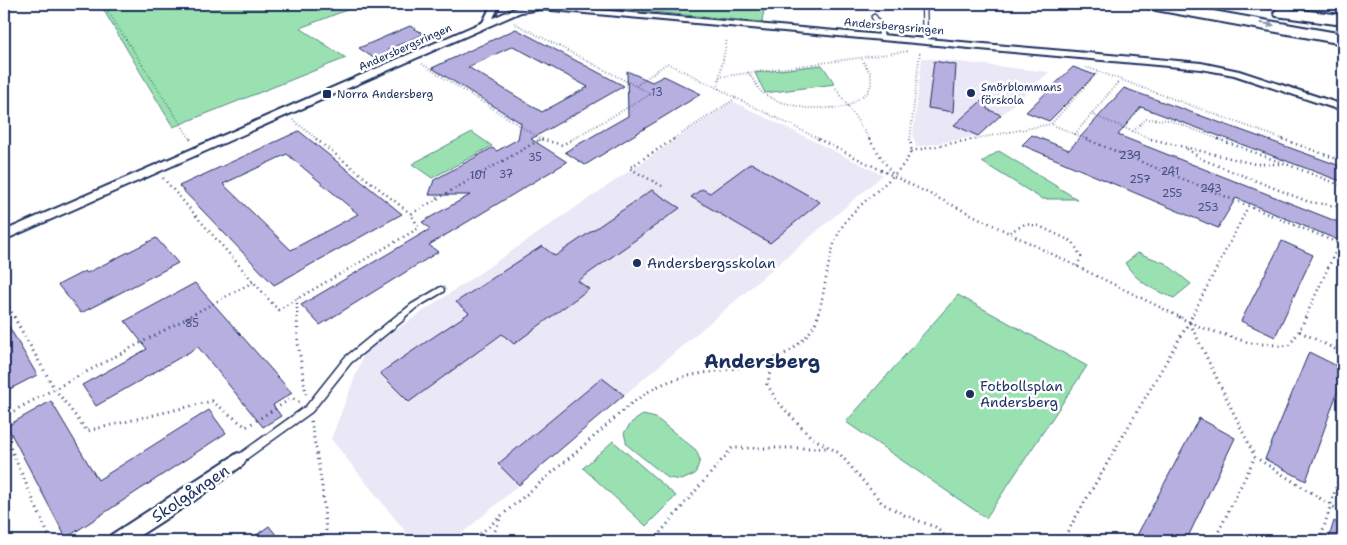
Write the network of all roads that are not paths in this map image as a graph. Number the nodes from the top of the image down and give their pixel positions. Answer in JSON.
{"nodes":[{"id":1,"x":496,"y":4,"type":"edge"},
{"id":2,"x":924,"y":4,"type":"edge"},
{"id":3,"x":1150,"y":4,"type":"edge"},
{"id":4,"x":1203,"y":4,"type":"edge"},
{"id":5,"x":1284,"y":4,"type":"edge"},
{"id":6,"x":541,"y":5,"type":"edge"},
{"id":7,"x":1343,"y":10,"type":"edge"},
{"id":8,"x":874,"y":17,"type":"dead end"},
{"id":9,"x":1343,"y":20,"type":"edge"},
{"id":10,"x":486,"y":24,"type":"junction"},
{"id":11,"x":881,"y":37,"type":"junction"},
{"id":12,"x":1343,"y":39,"type":"edge"},
{"id":13,"x":921,"y":40,"type":"junction"},
{"id":14,"x":1343,"y":108,"type":"edge"},
{"id":15,"x":4,"y":236,"type":"edge"},
{"id":16,"x":442,"y":290,"type":"dead end"},
{"id":17,"x":238,"y":460,"type":"joint"},
{"id":18,"x":117,"y":541,"type":"edge"}],
"edges":[{"from":1,"to":10,"type":"street"},
{"from":2,"to":13,"type":"lane"},
{"from":3,"to":12,"type":"highway","one_way":true},
{"from":4,"to":9,"type":"highway"},
{"from":5,"to":7,"type":"highway"},
{"from":6,"to":10,"type":"street","name":"Andersbergsringen"},
{"from":6,"to":11,"type":"street","name":"Andersbergsringen"},
{"from":8,"to":11,"type":"lane"},
{"from":10,"to":15,"type":"street","name":"Andersbergsringen"},
{"from":11,"to":13,"type":"street","name":"Andersbergsringen"},
{"from":13,"to":14,"type":"street","name":"Andersbergsringen"},
{"from":16,"to":17,"type":"lane"},
{"from":17,"to":18,"type":"street","name":"Skolgången"}]}
